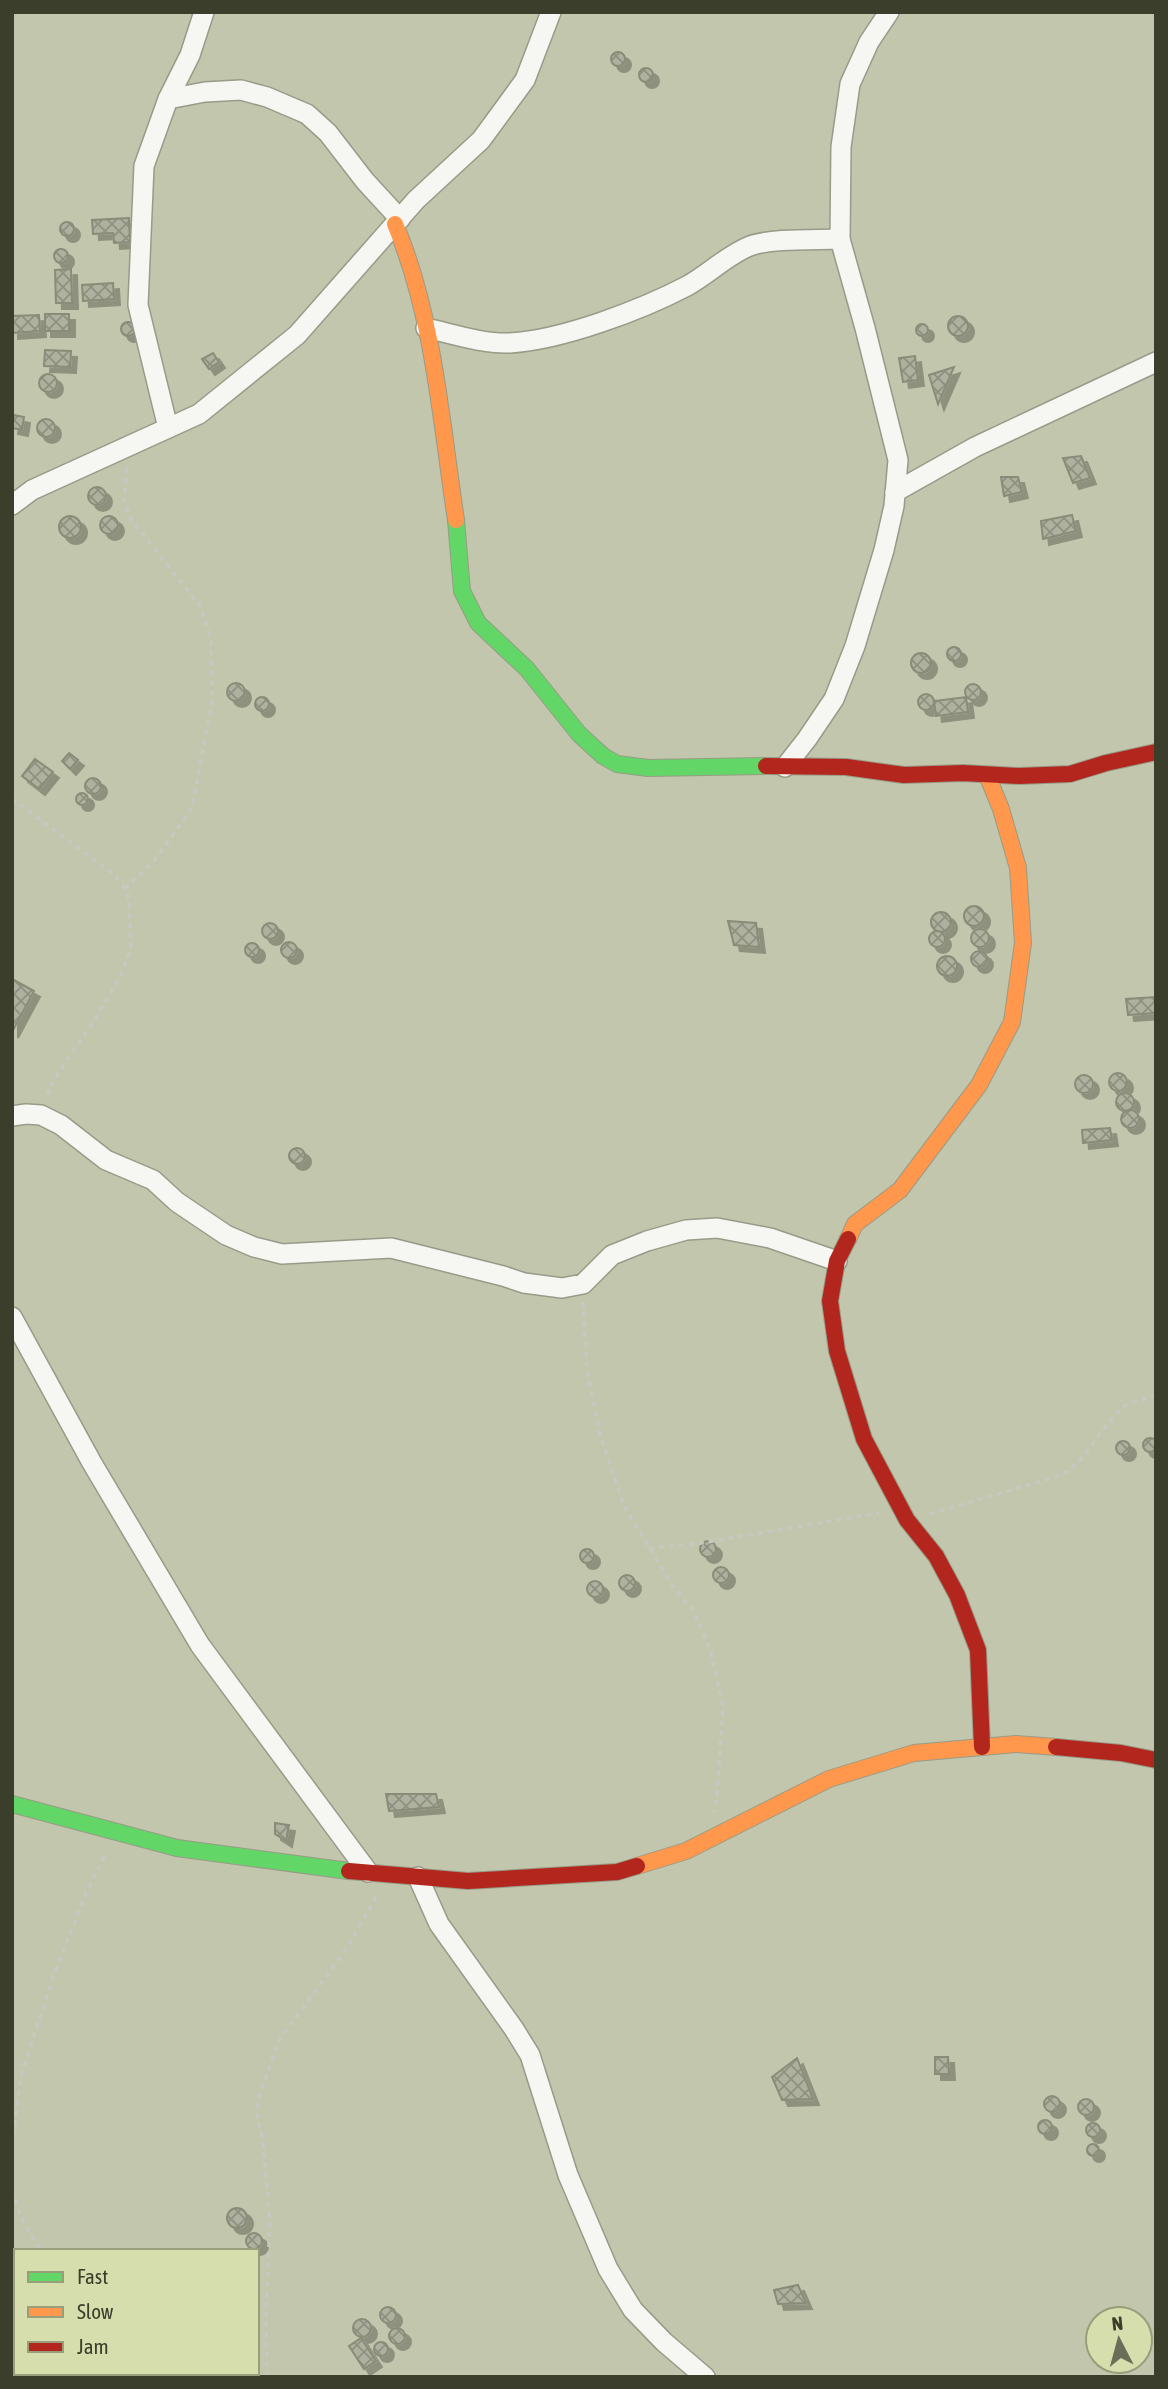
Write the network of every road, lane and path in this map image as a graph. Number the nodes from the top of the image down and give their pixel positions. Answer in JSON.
{"nodes":[{"id":1,"x":204,"y":12,"type":"edge"},
{"id":2,"x":551,"y":12,"type":"edge"},
{"id":3,"x":889,"y":12,"type":"edge"},
{"id":4,"x":168,"y":99,"type":"junction"},
{"id":5,"x":397,"y":221,"type":"junction"},
{"id":6,"x":840,"y":239,"type":"junction"},
{"id":7,"x":426,"y":328,"type":"junction"},
{"id":8,"x":1156,"y":362,"type":"edge"},
{"id":9,"x":169,"y":428,"type":"junction"},
{"id":10,"x":129,"y":447,"type":"junction"},
{"id":11,"x":895,"y":492,"type":"junction"},
{"id":12,"x":12,"y":505,"type":"edge"},
{"id":13,"x":1156,"y":752,"type":"edge"},
{"id":14,"x":785,"y":766,"type":"junction"},
{"id":15,"x":987,"y":775,"type":"junction"},
{"id":16,"x":12,"y":799,"type":"edge"},
{"id":17,"x":125,"y":889,"type":"junction"},
{"id":18,"x":41,"y":1115,"type":"junction"},
{"id":19,"x":12,"y":1116,"type":"edge"},
{"id":20,"x":837,"y":1261,"type":"junction"},
{"id":21,"x":583,"y":1284,"type":"junction"},
{"id":22,"x":12,"y":1317,"type":"edge"},
{"id":23,"x":1156,"y":1396,"type":"edge"},
{"id":24,"x":904,"y":1514,"type":"junction"},
{"id":25,"x":649,"y":1548,"type":"junction"},
{"id":26,"x":982,"y":1747,"type":"junction"},
{"id":27,"x":1156,"y":1760,"type":"edge"},
{"id":28,"x":12,"y":1804,"type":"edge"},
{"id":29,"x":118,"y":1832,"type":"junction"},
{"id":30,"x":706,"y":1841,"type":"junction"},
{"id":31,"x":368,"y":1872,"type":"junction"},
{"id":32,"x":390,"y":1874,"type":"junction"},
{"id":33,"x":418,"y":1877,"type":"junction"},
{"id":34,"x":12,"y":2145,"type":"edge"},
{"id":35,"x":12,"y":2190,"type":"edge"},
{"id":36,"x":40,"y":2249,"type":"edge"},
{"id":37,"x":267,"y":2377,"type":"edge"},
{"id":38,"x":705,"y":2377,"type":"edge"}],
"edges":[{"from":1,"to":4,"type":"street"},
{"from":2,"to":5,"type":"street"},
{"from":3,"to":6,"type":"street"},
{"from":4,"to":5,"type":"street"},
{"from":4,"to":9,"type":"street"},
{"from":5,"to":7,"type":"street"},
{"from":5,"to":9,"type":"street"},
{"from":6,"to":7,"type":"street"},
{"from":6,"to":11,"type":"street"},
{"from":7,"to":14,"type":"street"},
{"from":8,"to":11,"type":"street"},
{"from":9,"to":10,"type":"street"},
{"from":10,"to":12,"type":"street"},
{"from":10,"to":17,"type":"path"},
{"from":11,"to":14,"type":"street"},
{"from":13,"to":15,"type":"street"},
{"from":14,"to":15,"type":"street"},
{"from":15,"to":20,"type":"street"},
{"from":16,"to":17,"type":"path"},
{"from":17,"to":18,"type":"path"},
{"from":18,"to":19,"type":"street"},
{"from":18,"to":21,"type":"street"},
{"from":20,"to":21,"type":"street"},
{"from":20,"to":24,"type":"street"},
{"from":21,"to":25,"type":"path"},
{"from":22,"to":31,"type":"street"},
{"from":23,"to":24,"type":"path"},
{"from":24,"to":25,"type":"path"},
{"from":24,"to":26,"type":"street"},
{"from":25,"to":30,"type":"path"},
{"from":26,"to":27,"type":"street"},
{"from":26,"to":30,"type":"street"},
{"from":28,"to":29,"type":"street"},
{"from":29,"to":31,"type":"street"},
{"from":29,"to":34,"type":"path"},
{"from":30,"to":33,"type":"street"},
{"from":31,"to":32,"type":"street"},
{"from":32,"to":33,"type":"street"},
{"from":32,"to":37,"type":"path"},
{"from":33,"to":38,"type":"street"},
{"from":35,"to":36,"type":"path"}]}
